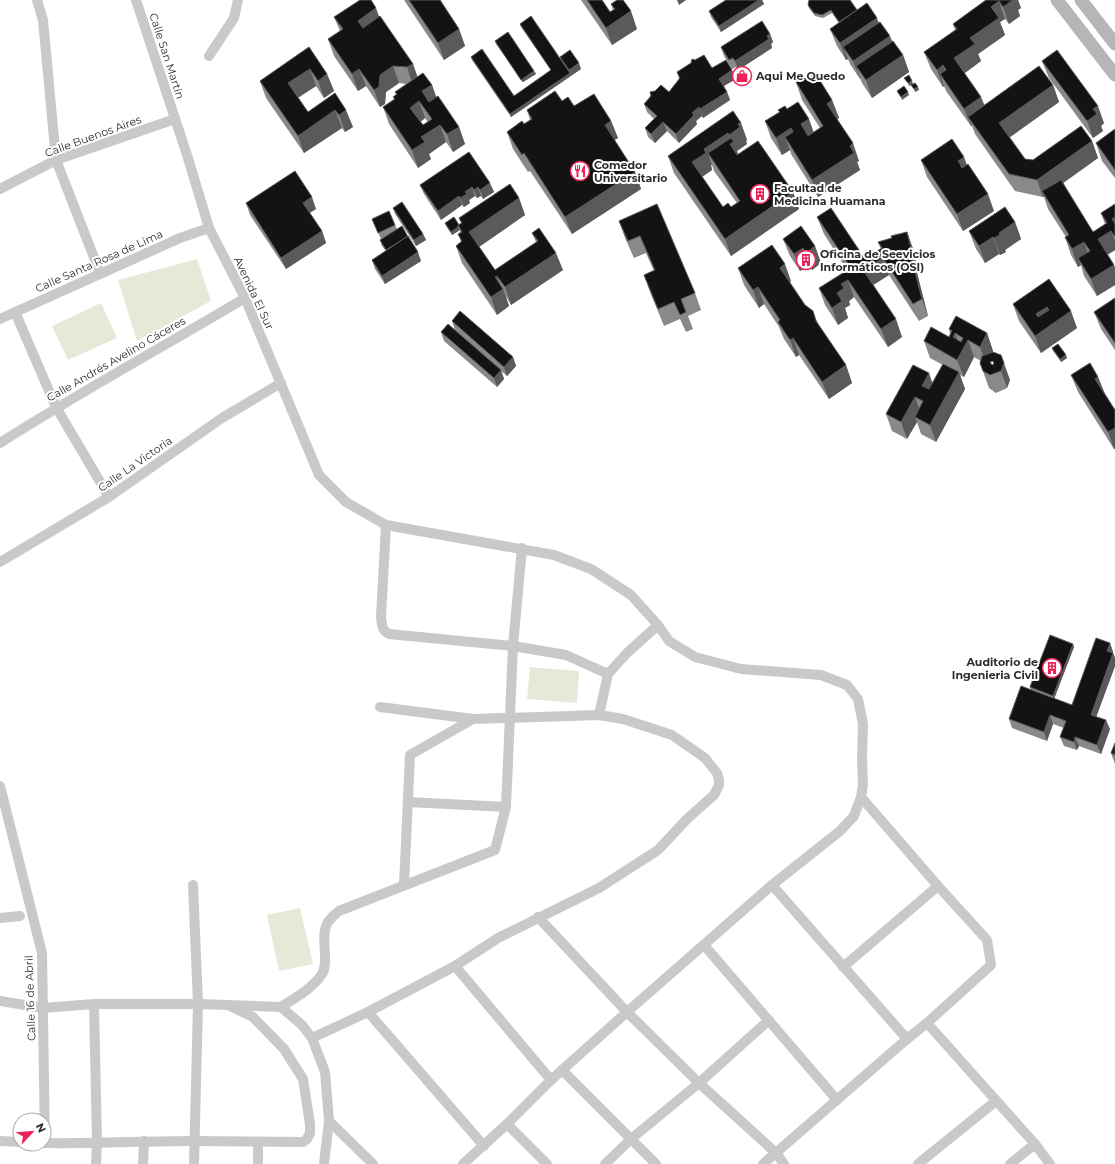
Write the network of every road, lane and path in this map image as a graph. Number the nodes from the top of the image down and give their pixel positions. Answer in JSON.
{"nodes":[{"id":1,"x":37,"y":0,"type":"edge"},
{"id":2,"x":136,"y":0,"type":"edge"},
{"id":3,"x":238,"y":0,"type":"edge"},
{"id":4,"x":1057,"y":0,"type":"edge"},
{"id":5,"x":1081,"y":0,"type":"edge"},
{"id":6,"x":1115,"y":44,"type":"edge"},
{"id":7,"x":209,"y":56,"type":"dead end"},
{"id":8,"x":1115,"y":75,"type":"edge"},
{"id":9,"x":175,"y":119,"type":"junction"},
{"id":10,"x":56,"y":160,"type":"junction"},
{"id":11,"x":0,"y":189,"type":"edge"},
{"id":12,"x":209,"y":228,"type":"junction"},
{"id":13,"x":100,"y":273,"type":"junction"},
{"id":14,"x":245,"y":298,"type":"junction"},
{"id":15,"x":15,"y":312,"type":"junction"},
{"id":16,"x":0,"y":319,"type":"edge"},
{"id":17,"x":281,"y":383,"type":"junction"},
{"id":18,"x":56,"y":407,"type":"junction"},
{"id":19,"x":0,"y":443,"type":"edge"},
{"id":20,"x":109,"y":497,"type":"junction"},
{"id":21,"x":386,"y":525,"type":"junction"},
{"id":22,"x":522,"y":548,"type":"junction"},
{"id":23,"x":0,"y":562,"type":"edge"},
{"id":24,"x":658,"y":626,"type":"junction"},
{"id":25,"x":513,"y":646,"type":"junction"},
{"id":26,"x":608,"y":674,"type":"junction"},
{"id":27,"x":380,"y":707,"type":"dead end"},
{"id":28,"x":599,"y":715,"type":"junction"},
{"id":29,"x":510,"y":717,"type":"junction"},
{"id":30,"x":473,"y":719,"type":"junction"},
{"id":31,"x":0,"y":786,"type":"edge"},
{"id":32,"x":861,"y":797,"type":"junction"},
{"id":33,"x":408,"y":802,"type":"junction"},
{"id":34,"x":506,"y":807,"type":"junction"},
{"id":35,"x":10,"y":822,"type":"junction"},
{"id":36,"x":0,"y":828,"type":"edge"},
{"id":37,"x":404,"y":884,"type":"junction"},
{"id":38,"x":193,"y":885,"type":"dead end"},
{"id":39,"x":772,"y":885,"type":"junction"},
{"id":40,"x":938,"y":886,"type":"junction"},
{"id":41,"x":20,"y":916,"type":"dead end"},
{"id":42,"x":538,"y":917,"type":"junction"},
{"id":43,"x":0,"y":918,"type":"edge"},
{"id":44,"x":704,"y":945,"type":"junction"},
{"id":45,"x":455,"y":966,"type":"junction"},
{"id":46,"x":843,"y":967,"type":"junction"},
{"id":47,"x":0,"y":1001,"type":"edge"},
{"id":48,"x":94,"y":1004,"type":"junction"},
{"id":49,"x":198,"y":1004,"type":"junction"},
{"id":50,"x":228,"y":1005,"type":"junction"},
{"id":51,"x":280,"y":1007,"type":"junction"},
{"id":52,"x":43,"y":1008,"type":"junction"},
{"id":53,"x":368,"y":1012,"type":"junction"},
{"id":54,"x":627,"y":1012,"type":"junction"},
{"id":55,"x":769,"y":1020,"type":"junction"},
{"id":56,"x":927,"y":1023,"type":"junction"},
{"id":57,"x":312,"y":1038,"type":"junction"},
{"id":58,"x":907,"y":1039,"type":"junction"},
{"id":59,"x":562,"y":1070,"type":"junction"},
{"id":60,"x":551,"y":1080,"type":"junction"},
{"id":61,"x":699,"y":1083,"type":"junction"},
{"id":62,"x":837,"y":1100,"type":"junction"},
{"id":63,"x":996,"y":1101,"type":"junction"},
{"id":64,"x":45,"y":1112,"type":"edge"},
{"id":65,"x":329,"y":1121,"type":"junction"},
{"id":66,"x":507,"y":1124,"type":"junction"},
{"id":67,"x":631,"y":1139,"type":"junction"},
{"id":68,"x":0,"y":1141,"type":"edge"},
{"id":69,"x":144,"y":1141,"type":"junction"},
{"id":70,"x":194,"y":1141,"type":"junction"},
{"id":71,"x":12,"y":1142,"type":"edge"},
{"id":72,"x":258,"y":1142,"type":"junction"},
{"id":73,"x":52,"y":1143,"type":"edge"},
{"id":74,"x":97,"y":1143,"type":"junction"},
{"id":75,"x":1035,"y":1144,"type":"junction"},
{"id":76,"x":484,"y":1146,"type":"junction"},
{"id":77,"x":776,"y":1153,"type":"junction"},
{"id":78,"x":920,"y":1163,"type":"edge"},
{"id":79,"x":96,"y":1164,"type":"edge"},
{"id":80,"x":143,"y":1164,"type":"edge"},
{"id":81,"x":194,"y":1164,"type":"edge"},
{"id":82,"x":258,"y":1164,"type":"edge"},
{"id":83,"x":324,"y":1164,"type":"edge"},
{"id":84,"x":373,"y":1164,"type":"edge"},
{"id":85,"x":463,"y":1164,"type":"edge"},
{"id":86,"x":548,"y":1164,"type":"edge"},
{"id":87,"x":605,"y":1164,"type":"edge"},
{"id":88,"x":656,"y":1164,"type":"edge"},
{"id":89,"x":763,"y":1164,"type":"edge"},
{"id":90,"x":784,"y":1164,"type":"edge"},
{"id":91,"x":1010,"y":1164,"type":"edge"},
{"id":92,"x":1050,"y":1164,"type":"edge"}],
"edges":[{"from":1,"to":10,"type":"street"},
{"from":2,"to":9,"type":"street","name":"Calle San Martín"},
{"from":3,"to":7,"type":"street"},
{"from":4,"to":8,"type":"street"},
{"from":5,"to":6,"type":"street"},
{"from":9,"to":10,"type":"street","name":"Calle Buenos Aires"},
{"from":9,"to":12,"type":"street","name":"Avenida El Sur"},
{"from":10,"to":11,"type":"street","name":"Calle Buenos Aires"},
{"from":10,"to":13,"type":"street"},
{"from":12,"to":13,"type":"street","name":"Calle Santa Rosa de Lima"},
{"from":12,"to":14,"type":"street","name":"Avenida El Sur"},
{"from":13,"to":15,"type":"street","name":"Calle Santa Rosa de Lima"},
{"from":14,"to":17,"type":"street","name":"Avenida El Sur"},
{"from":14,"to":18,"type":"street","name":"Calle Andrés Avelino Cáceres"},
{"from":15,"to":16,"type":"street","name":"Calle Santa Rosa de Lima"},
{"from":15,"to":18,"type":"street"},
{"from":17,"to":20,"type":"street","name":"Calle La Victoria"},
{"from":17,"to":21,"type":"street","name":"Avenida El Sur"},
{"from":18,"to":19,"type":"street","name":"Calle Andrés Avelino Cáceres"},
{"from":18,"to":20,"type":"street"},
{"from":20,"to":23,"type":"street","name":"Calle La Victoria"},
{"from":21,"to":22,"type":"street"},
{"from":21,"to":25,"type":"street"},
{"from":22,"to":24,"type":"street"},
{"from":22,"to":25,"type":"street"},
{"from":24,"to":26,"type":"street"},
{"from":24,"to":32,"type":"street"},
{"from":25,"to":26,"type":"street"},
{"from":25,"to":29,"type":"street"},
{"from":26,"to":28,"type":"street"},
{"from":27,"to":30,"type":"street"},
{"from":28,"to":29,"type":"street"},
{"from":28,"to":42,"type":"street"},
{"from":29,"to":30,"type":"street"},
{"from":29,"to":34,"type":"street"},
{"from":30,"to":33,"type":"street"},
{"from":31,"to":35,"type":"street","name":"Calle 16 de Abril"},
{"from":32,"to":39,"type":"street"},
{"from":32,"to":40,"type":"street"},
{"from":33,"to":34,"type":"street"},
{"from":33,"to":37,"type":"street"},
{"from":34,"to":37,"type":"street"},
{"from":35,"to":36,"type":"street"},
{"from":35,"to":52,"type":"street","name":"Calle 16 de Abril"},
{"from":37,"to":51,"type":"street"},
{"from":38,"to":49,"type":"street"},
{"from":39,"to":44,"type":"street"},
{"from":39,"to":46,"type":"street"},
{"from":40,"to":46,"type":"street"},
{"from":40,"to":56,"type":"street"},
{"from":41,"to":43,"type":"street"},
{"from":42,"to":45,"type":"street"},
{"from":42,"to":54,"type":"street"},
{"from":44,"to":54,"type":"street"},
{"from":44,"to":55,"type":"street"},
{"from":45,"to":53,"type":"street"},
{"from":45,"to":60,"type":"street"},
{"from":46,"to":58,"type":"street"},
{"from":47,"to":52,"type":"street"},
{"from":48,"to":49,"type":"street"},
{"from":48,"to":52,"type":"street"},
{"from":48,"to":74,"type":"street"},
{"from":49,"to":50,"type":"street"},
{"from":49,"to":70,"type":"street"},
{"from":50,"to":51,"type":"street"},
{"from":50,"to":72,"type":"street"},
{"from":51,"to":57,"type":"street"},
{"from":52,"to":64,"type":"street","name":"Calle 16 de Abril"},
{"from":53,"to":57,"type":"street"},
{"from":53,"to":76,"type":"street"},
{"from":54,"to":59,"type":"street"},
{"from":54,"to":61,"type":"street"},
{"from":55,"to":61,"type":"street"},
{"from":55,"to":62,"type":"street"},
{"from":56,"to":58,"type":"street"},
{"from":56,"to":63,"type":"street"},
{"from":57,"to":65,"type":"street"},
{"from":58,"to":62,"type":"street"},
{"from":59,"to":60,"type":"street"},
{"from":59,"to":67,"type":"street"},
{"from":60,"to":66,"type":"street"},
{"from":61,"to":67,"type":"street"},
{"from":61,"to":77,"type":"street"},
{"from":62,"to":77,"type":"street"},
{"from":63,"to":75,"type":"street"},
{"from":63,"to":78,"type":"street"},
{"from":65,"to":83,"type":"street"},
{"from":65,"to":84,"type":"street"},
{"from":66,"to":76,"type":"street"},
{"from":66,"to":86,"type":"street"},
{"from":67,"to":87,"type":"street"},
{"from":67,"to":88,"type":"street"},
{"from":68,"to":71,"type":"street"},
{"from":69,"to":70,"type":"street"},
{"from":69,"to":74,"type":"street"},
{"from":69,"to":80,"type":"street"},
{"from":70,"to":72,"type":"street"},
{"from":70,"to":81,"type":"street"},
{"from":72,"to":82,"type":"street"},
{"from":73,"to":74,"type":"street"},
{"from":74,"to":79,"type":"street"},
{"from":75,"to":91,"type":"street"},
{"from":75,"to":92,"type":"street"},
{"from":76,"to":85,"type":"street"},
{"from":77,"to":89,"type":"street"},
{"from":77,"to":90,"type":"street"}]}
